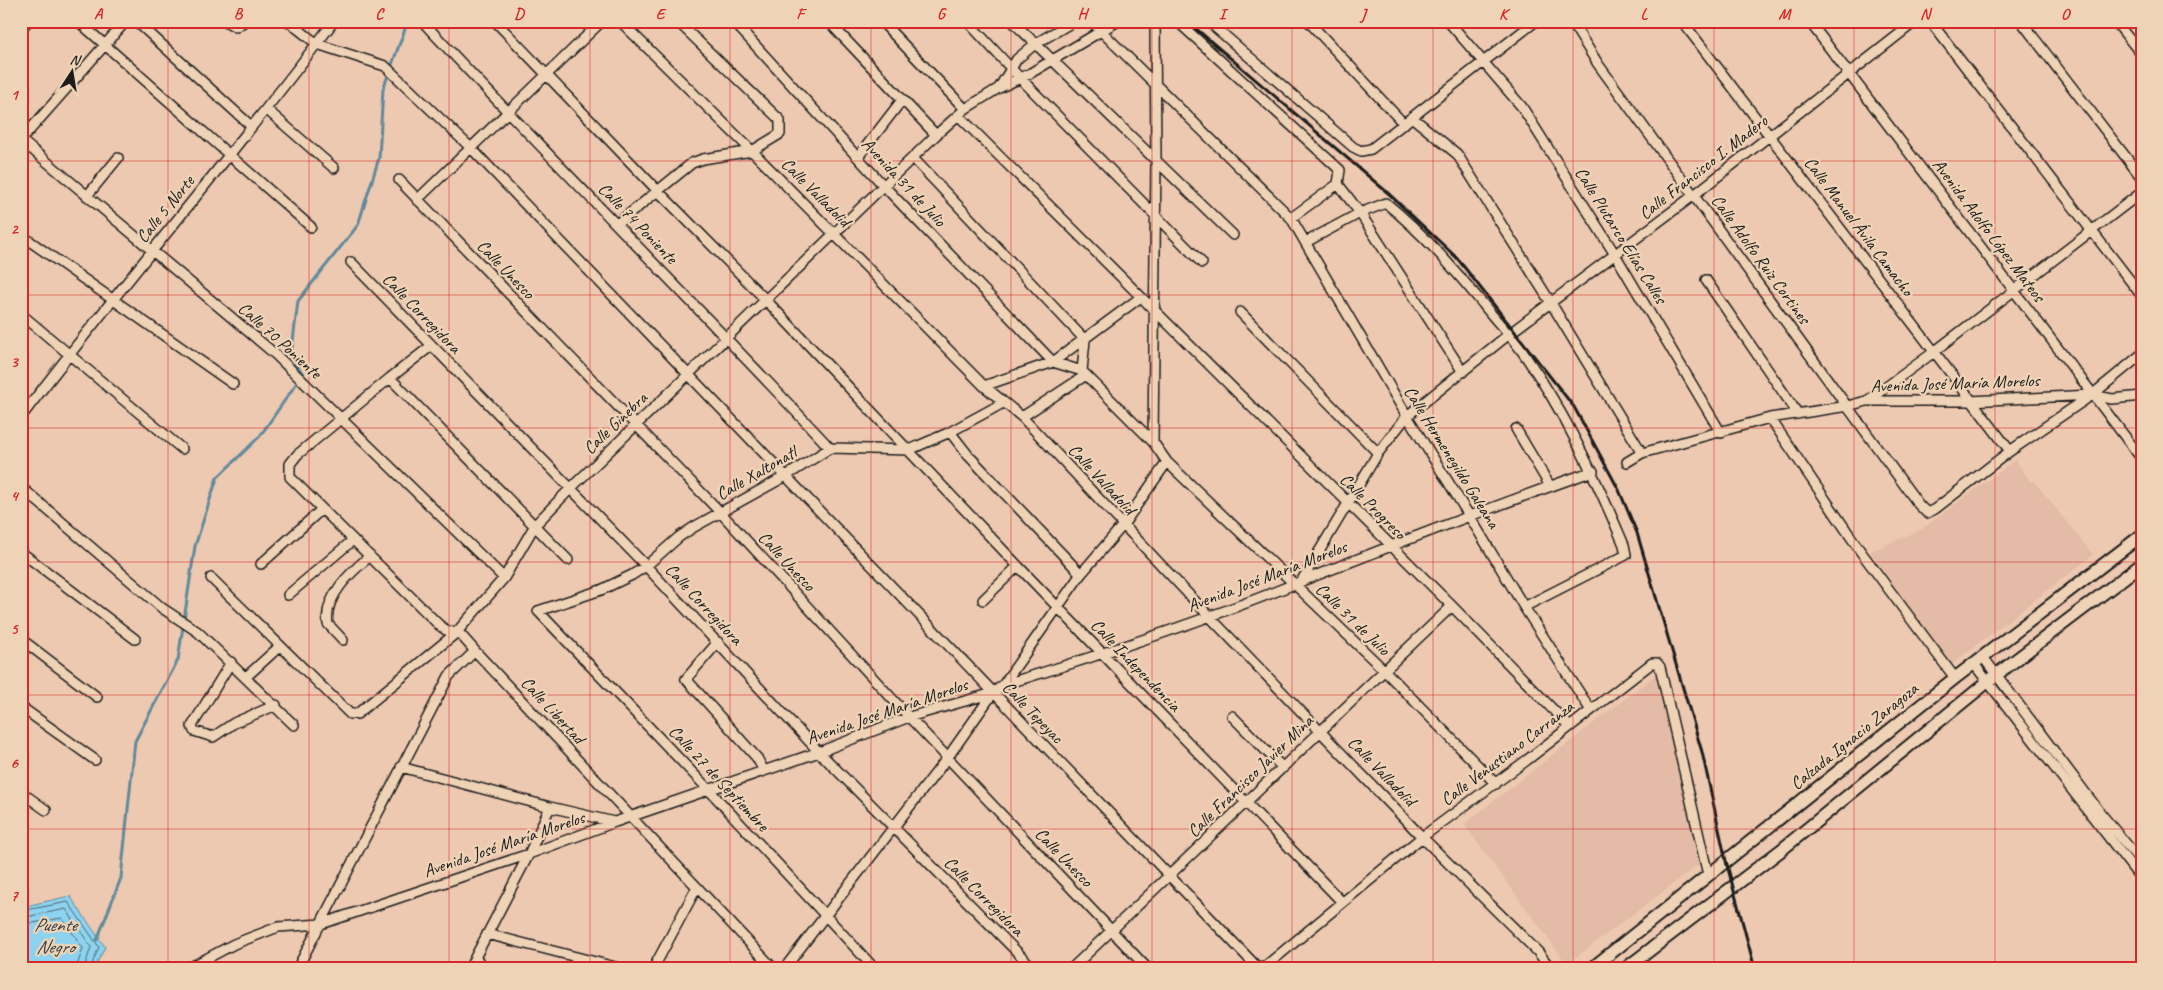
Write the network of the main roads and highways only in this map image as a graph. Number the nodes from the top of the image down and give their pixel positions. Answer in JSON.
{"nodes":[{"id":1,"x":2142,"y":535,"type":"edge"},
{"id":2,"x":2142,"y":564,"type":"edge"},
{"id":3,"x":1593,"y":968,"type":"edge"},
{"id":4,"x":1625,"y":969,"type":"edge"}],
"edges":[{"from":1,"to":3,"type":"main road","name":"Calzada Ignacio Zaragoza"},
{"from":2,"to":4,"type":"main road"}]}
